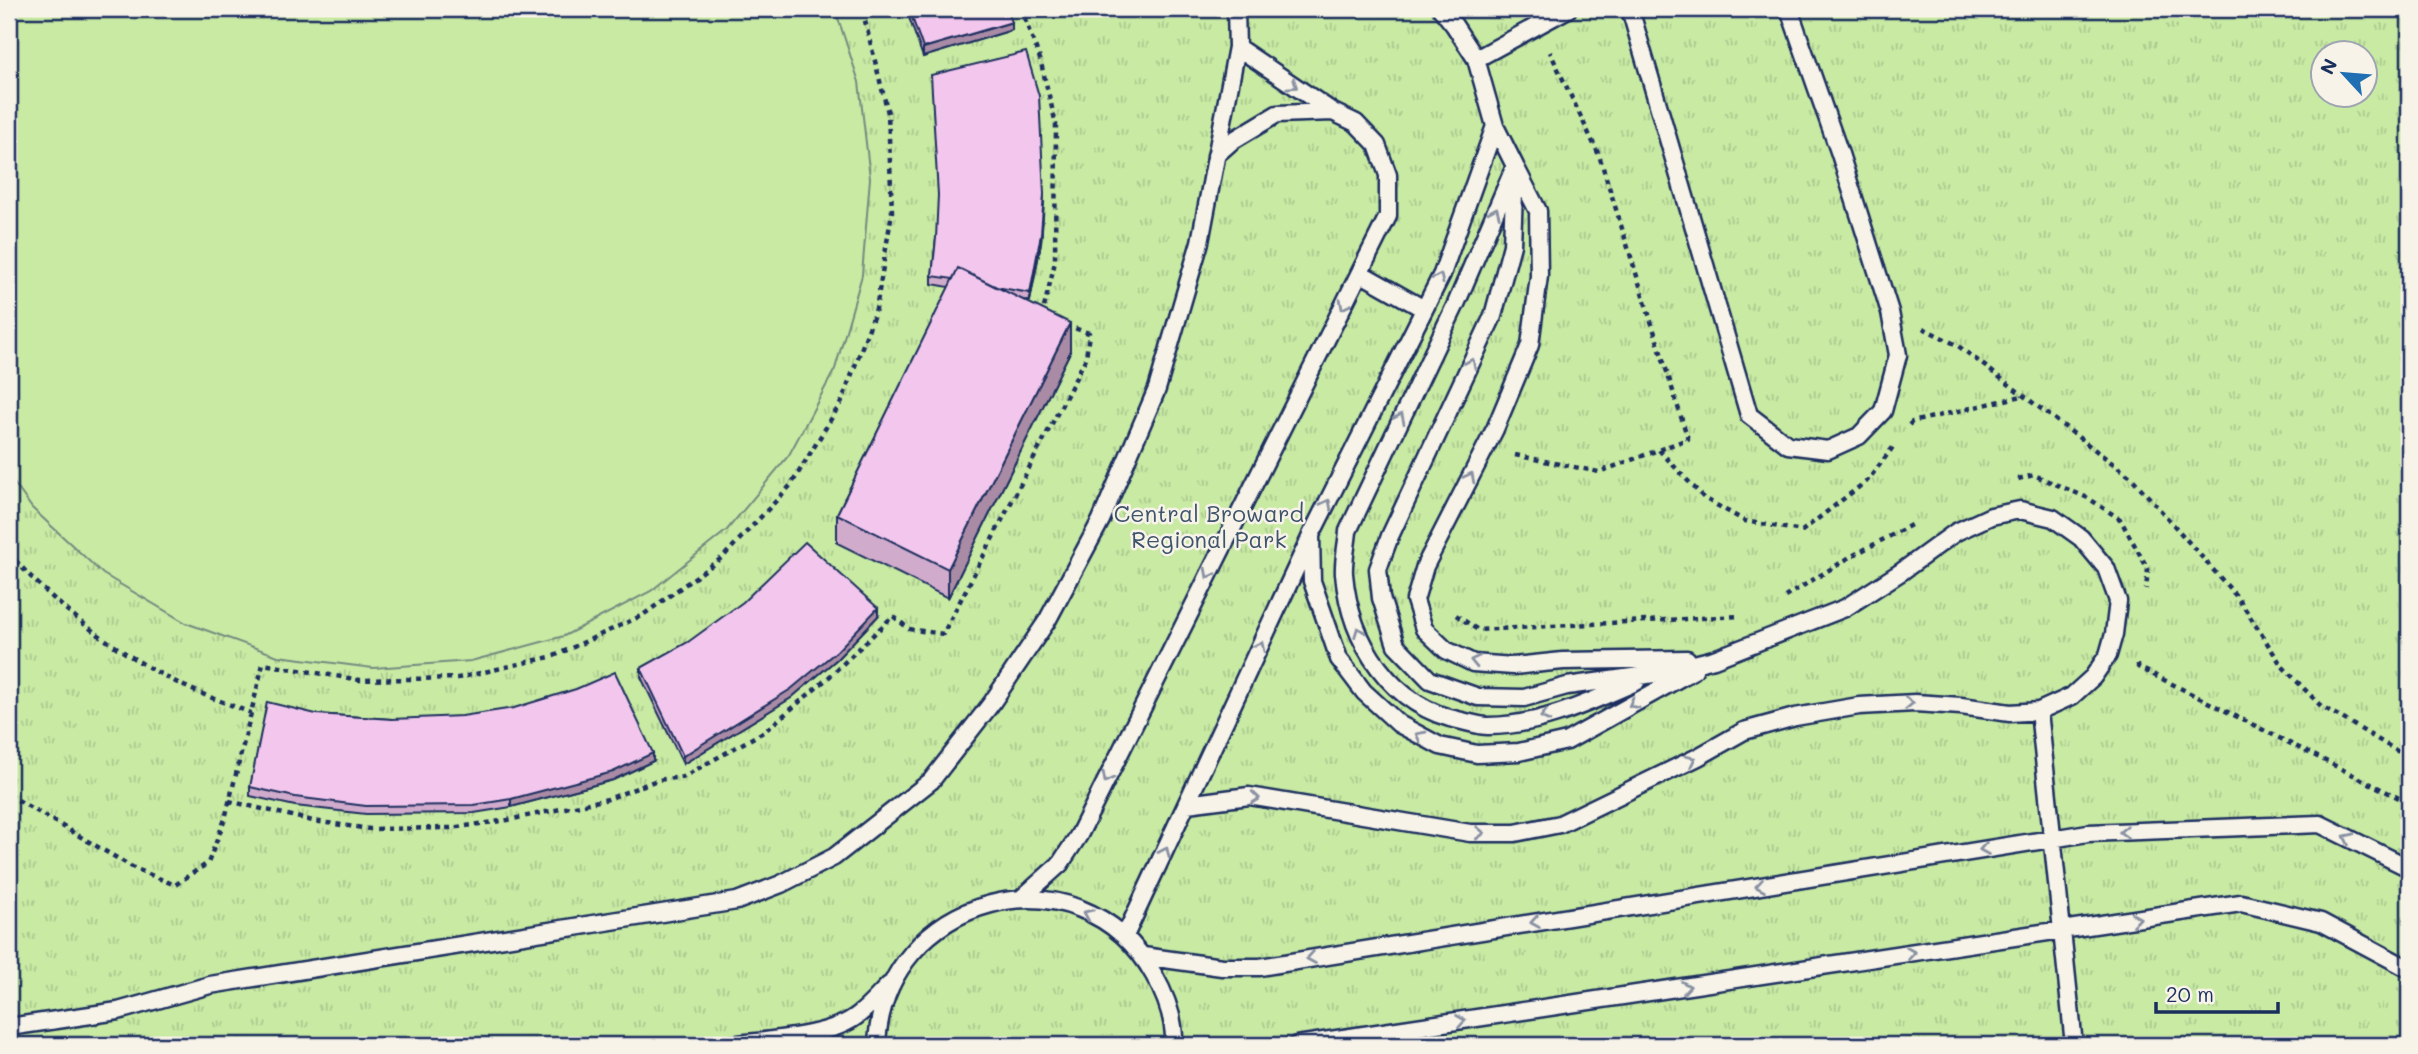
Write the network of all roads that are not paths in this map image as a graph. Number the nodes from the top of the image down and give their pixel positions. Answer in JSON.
{"nodes":[{"id":1,"x":1236,"y":9,"type":"edge"},
{"id":2,"x":1441,"y":9,"type":"edge"},
{"id":3,"x":1568,"y":9,"type":"edge"},
{"id":4,"x":1630,"y":9,"type":"edge"},
{"id":5,"x":1789,"y":9,"type":"edge"},
{"id":6,"x":1237,"y":47,"type":"junction"},
{"id":7,"x":1476,"y":59,"type":"junction"},
{"id":8,"x":1333,"y":112,"type":"junction"},
{"id":9,"x":1495,"y":127,"type":"junction"},
{"id":10,"x":1216,"y":155,"type":"junction"},
{"id":11,"x":1515,"y":166,"type":"junction"},
{"id":12,"x":1360,"y":273,"type":"junction"},
{"id":13,"x":1424,"y":309,"type":"junction"},
{"id":14,"x":1311,"y":535,"type":"junction"},
{"id":15,"x":1714,"y":659,"type":"junction"},
{"id":16,"x":1654,"y":674,"type":"junction"},
{"id":17,"x":2039,"y":711,"type":"junction"},
{"id":18,"x":1188,"y":804,"type":"junction"},
{"id":19,"x":2052,"y":839,"type":"junction"},
{"id":20,"x":2409,"y":868,"type":"edge"},
{"id":21,"x":1022,"y":898,"type":"junction"},
{"id":22,"x":2061,"y":930,"type":"junction"},
{"id":23,"x":1125,"y":936,"type":"junction"},
{"id":24,"x":1143,"y":956,"type":"junction"},
{"id":25,"x":2409,"y":969,"type":"edge"},
{"id":26,"x":891,"y":983,"type":"junction"},
{"id":27,"x":9,"y":1027,"type":"edge"},
{"id":28,"x":1376,"y":1039,"type":"edge"},
{"id":29,"x":732,"y":1045,"type":"edge"},
{"id":30,"x":877,"y":1045,"type":"edge"},
{"id":31,"x":1174,"y":1045,"type":"edge"},
{"id":32,"x":1297,"y":1045,"type":"edge"},
{"id":33,"x":2074,"y":1045,"type":"edge"}],
"edges":[{"from":1,"to":6,"type":"lane"},
{"from":2,"to":7,"type":"lane"},
{"from":3,"to":7,"type":"lane"},
{"from":4,"to":5,"type":"lane"},
{"from":6,"to":8,"type":"lane","one_way":true},
{"from":6,"to":10,"type":"lane"},
{"from":7,"to":9,"type":"lane"},
{"from":8,"to":10,"type":"lane"},
{"from":8,"to":12,"type":"lane"},
{"from":9,"to":11,"type":"lane"},
{"from":13,"to":9,"type":"lane","one_way":true},
{"from":10,"to":27,"type":"lane"},
{"from":15,"to":11,"type":"lane","one_way":true},
{"from":16,"to":11,"type":"lane","one_way":true},
{"from":16,"to":11,"type":"lane","one_way":true},
{"from":12,"to":13,"type":"lane"},
{"from":12,"to":21,"type":"lane","one_way":true},
{"from":14,"to":13,"type":"lane","one_way":true},
{"from":15,"to":14,"type":"lane","one_way":true},
{"from":18,"to":14,"type":"lane","one_way":true},
{"from":15,"to":16,"type":"lane"},
{"from":15,"to":17,"type":"lane"},
{"from":18,"to":17,"type":"lane","one_way":true},
{"from":17,"to":19,"type":"lane"},
{"from":23,"to":18,"type":"lane","one_way":true},
{"from":20,"to":19,"type":"lane","one_way":true},
{"from":19,"to":22,"type":"lane"},
{"from":19,"to":24,"type":"lane","one_way":true},
{"from":23,"to":21,"type":"lane","one_way":true},
{"from":21,"to":26,"type":"lane"},
{"from":22,"to":25,"type":"lane","one_way":true},
{"from":28,"to":22,"type":"lane","one_way":true},
{"from":22,"to":33,"type":"lane"},
{"from":23,"to":24,"type":"lane"},
{"from":24,"to":31,"type":"lane"},
{"from":26,"to":29,"type":"lane"},
{"from":26,"to":30,"type":"lane"},
{"from":28,"to":32,"type":"lane"}]}
